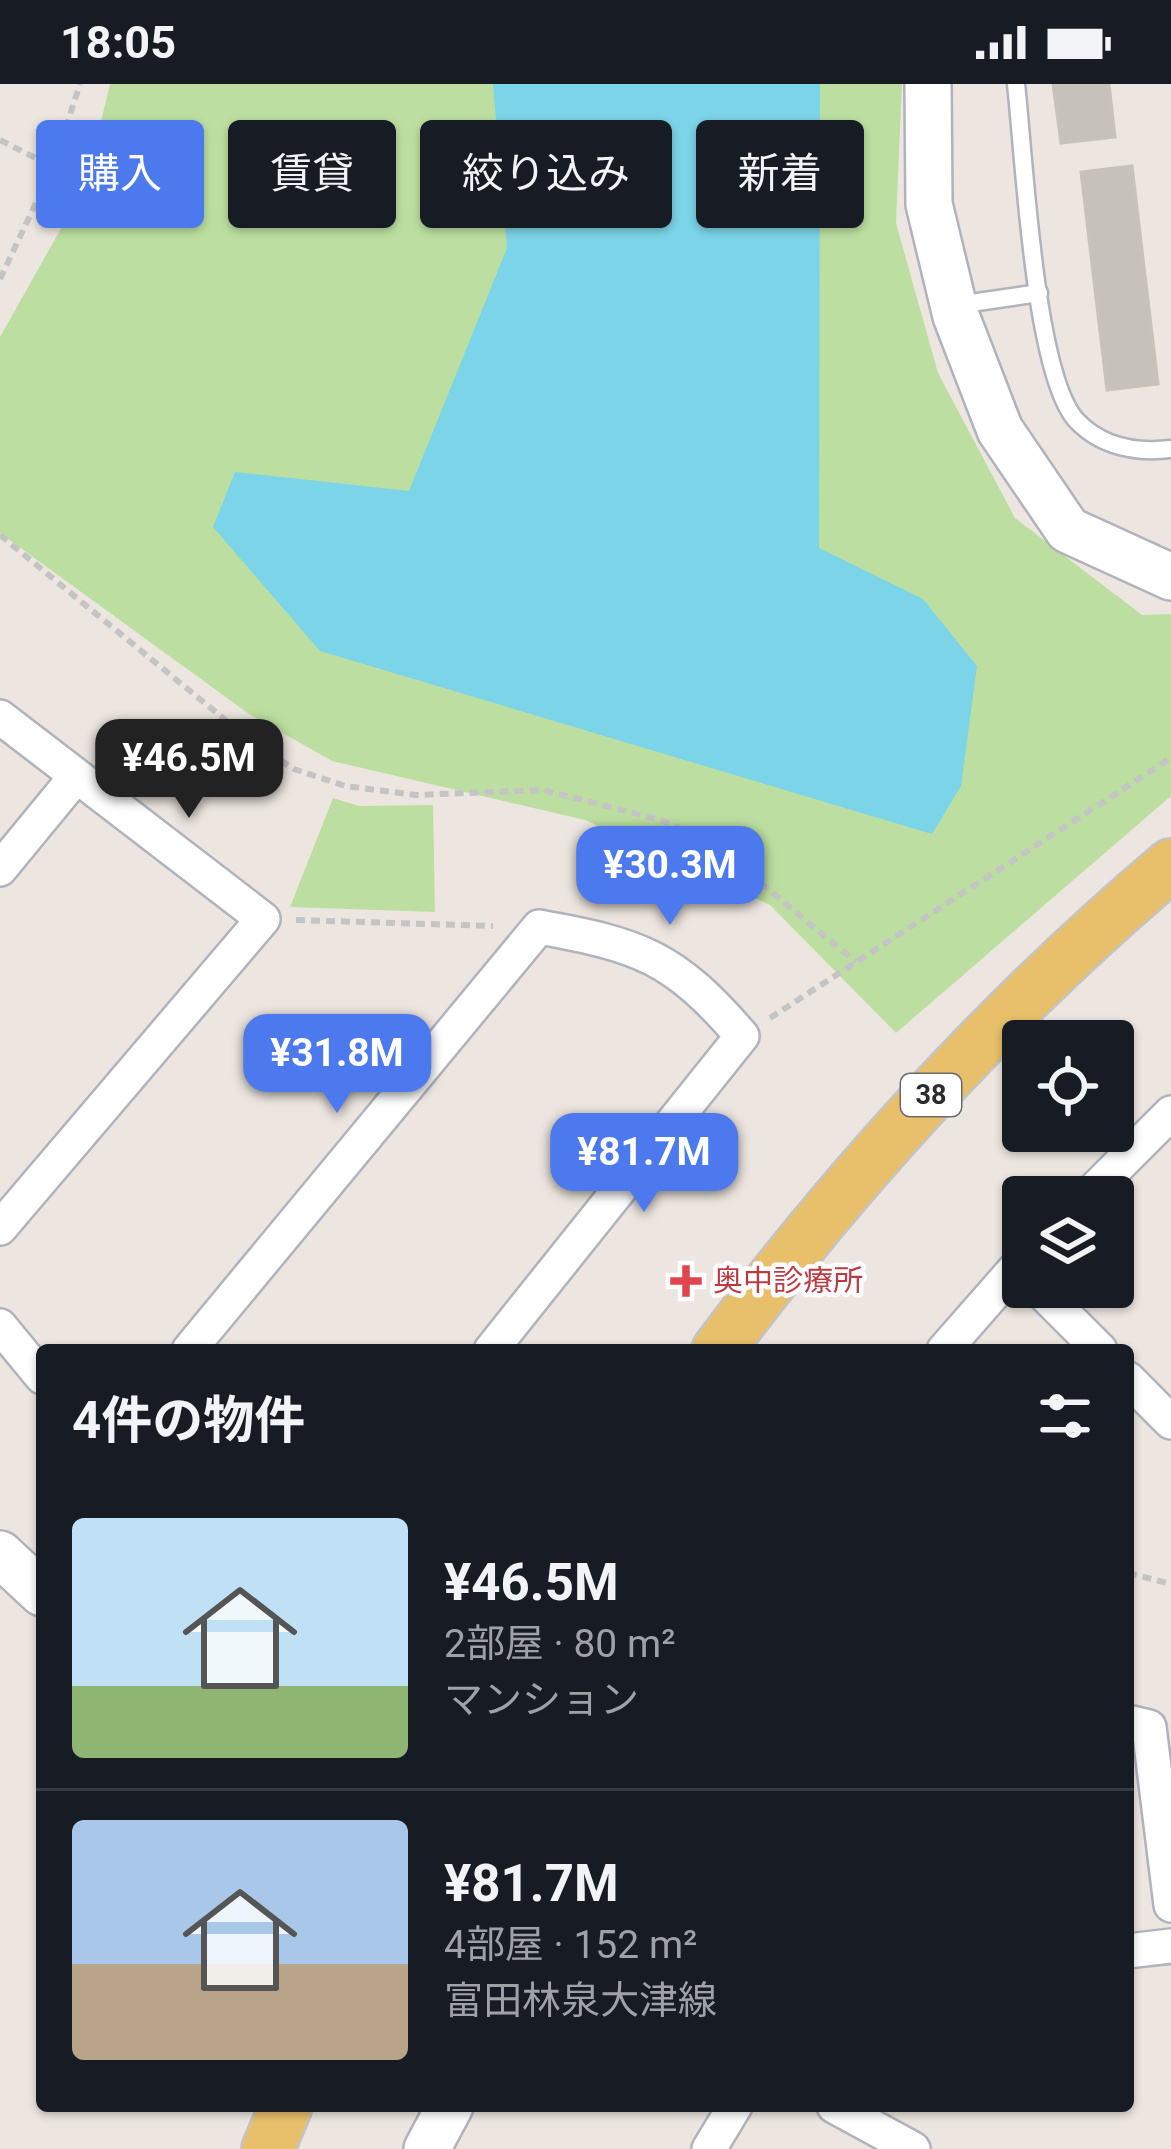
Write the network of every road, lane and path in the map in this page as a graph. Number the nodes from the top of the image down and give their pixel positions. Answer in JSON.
{"nodes":[{"id":1,"x":80,"y":84,"type":"edge"},
{"id":2,"x":928,"y":84,"type":"edge"},
{"id":3,"x":1016,"y":84,"type":"edge"},
{"id":4,"x":68,"y":120,"type":"edge"},
{"id":5,"x":0,"y":140,"type":"edge"},
{"id":6,"x":36,"y":158,"type":"edge"},
{"id":7,"x":36,"y":203,"type":"edge"},
{"id":8,"x":0,"y":279,"type":"edge"},
{"id":9,"x":1040,"y":292,"type":"junction"},
{"id":10,"x":953,"y":306,"type":"junction"},
{"id":11,"x":1171,"y":449,"type":"edge"},
{"id":12,"x":0,"y":535,"type":"edge"},
{"id":13,"x":1171,"y":577,"type":"edge"},
{"id":14,"x":0,"y":717,"type":"edge"},
{"id":15,"x":1171,"y":758,"type":"edge"},
{"id":16,"x":74,"y":779,"type":"junction"},
{"id":17,"x":1171,"y":865,"type":"edge"},
{"id":18,"x":0,"y":869,"type":"edge"},
{"id":19,"x":263,"y":919,"type":"junction"},
{"id":20,"x":538,"y":927,"type":"junction"},
{"id":21,"x":856,"y":962,"type":"junction"},
{"id":22,"x":742,"y":1036,"type":"junction"},
{"id":23,"x":1171,"y":1113,"type":"edge"},
{"id":24,"x":1108,"y":1176,"type":"edge"},
{"id":25,"x":0,"y":1228,"type":"edge"},
{"id":26,"x":1002,"y":1294,"type":"edge"},
{"id":27,"x":1060,"y":1308,"type":"edge"},
{"id":28,"x":0,"y":1326,"type":"edge"},
{"id":29,"x":194,"y":1344,"type":"edge"},
{"id":30,"x":496,"y":1344,"type":"edge"},
{"id":31,"x":723,"y":1344,"type":"edge"},
{"id":32,"x":950,"y":1344,"type":"edge"},
{"id":33,"x":1094,"y":1344,"type":"edge"},
{"id":34,"x":36,"y":1370,"type":"edge"},
{"id":35,"x":1134,"y":1384,"type":"edge"},
{"id":36,"x":1171,"y":1422,"type":"edge"},
{"id":37,"x":0,"y":1554,"type":"edge"},
{"id":38,"x":1134,"y":1575,"type":"edge"},
{"id":39,"x":1171,"y":1584,"type":"edge"},
{"id":40,"x":36,"y":1588,"type":"edge"},
{"id":41,"x":1134,"y":1724,"type":"edge"},
{"id":42,"x":1171,"y":1905,"type":"edge"},
{"id":43,"x":1171,"y":1946,"type":"edge"},
{"id":44,"x":1134,"y":1950,"type":"edge"},
{"id":45,"x":283,"y":2112,"type":"edge"},
{"id":46,"x":447,"y":2112,"type":"edge"},
{"id":47,"x":731,"y":2112,"type":"edge"},
{"id":48,"x":846,"y":2112,"type":"edge"},
{"id":49,"x":268,"y":2149,"type":"edge"},
{"id":50,"x":428,"y":2149,"type":"edge"},
{"id":51,"x":709,"y":2149,"type":"edge"},
{"id":52,"x":914,"y":2149,"type":"edge"}],
"edges":[{"from":1,"to":4,"type":"path"},
{"from":2,"to":10,"type":"street"},
{"from":3,"to":9,"type":"lane"},
{"from":5,"to":6,"type":"path"},
{"from":7,"to":8,"type":"path"},
{"from":9,"to":10,"type":"lane"},
{"from":9,"to":11,"type":"lane"},
{"from":10,"to":13,"type":"street"},
{"from":12,"to":21,"type":"path"},
{"from":14,"to":16,"type":"street"},
{"from":15,"to":21,"type":"path"},
{"from":16,"to":18,"type":"street"},
{"from":16,"to":19,"type":"street"},
{"from":17,"to":31,"type":"main road","number":"38"},
{"from":19,"to":20,"type":"path"},
{"from":19,"to":25,"type":"street"},
{"from":20,"to":22,"type":"street"},
{"from":20,"to":29,"type":"street"},
{"from":21,"to":22,"type":"path"},
{"from":22,"to":30,"type":"street"},
{"from":23,"to":24,"type":"street"},
{"from":26,"to":32,"type":"street"},
{"from":27,"to":33,"type":"street"},
{"from":28,"to":34,"type":"street"},
{"from":35,"to":36,"type":"street"},
{"from":37,"to":40,"type":"street"},
{"from":38,"to":39,"type":"path"},
{"from":41,"to":42,"type":"street"},
{"from":43,"to":44,"type":"street"},
{"from":45,"to":49,"type":"main road"},
{"from":46,"to":50,"type":"street"},
{"from":47,"to":51,"type":"street"},
{"from":48,"to":52,"type":"street"}]}
